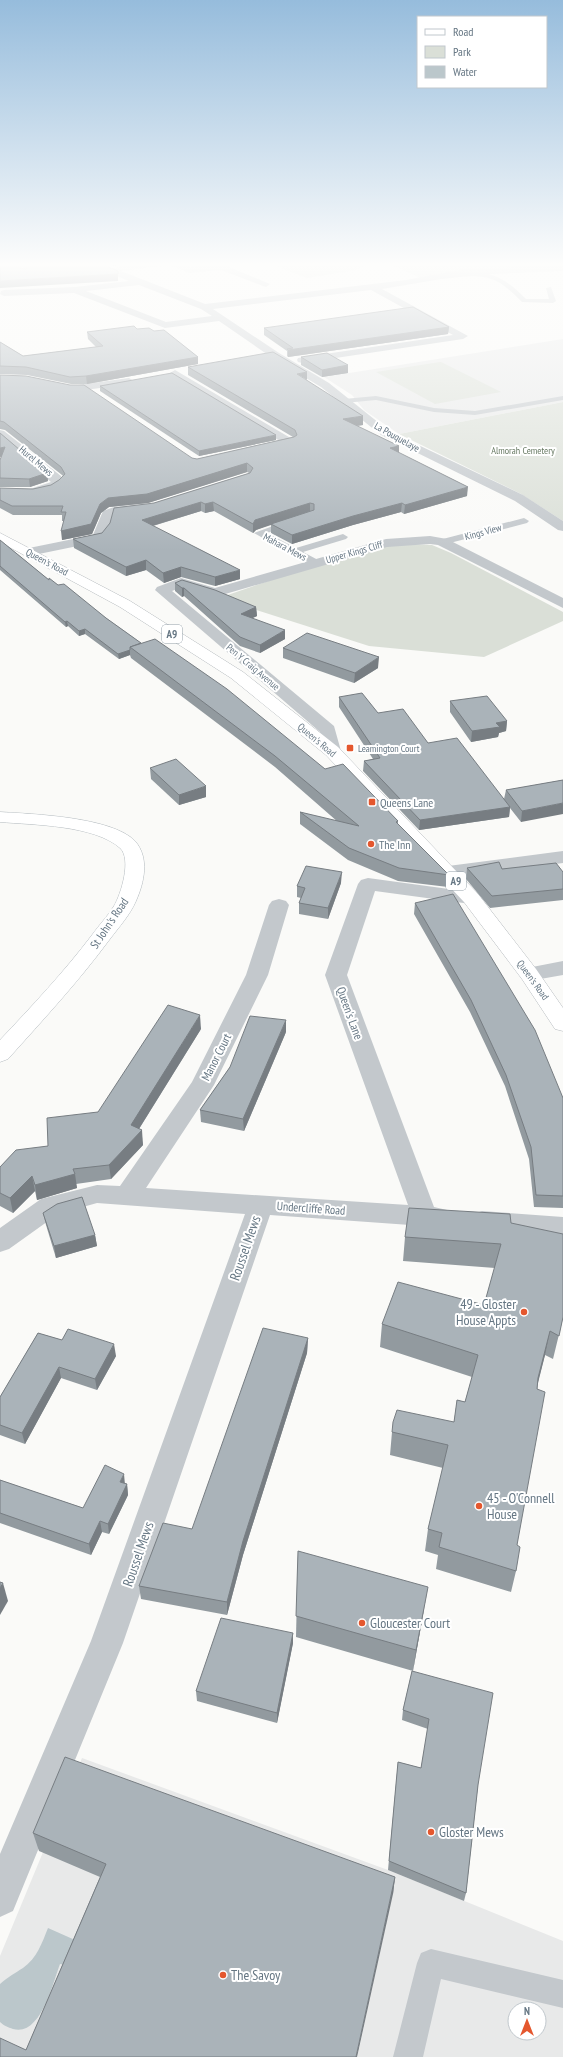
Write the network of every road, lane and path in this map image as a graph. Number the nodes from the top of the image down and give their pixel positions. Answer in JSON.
{"nodes":[{"id":1,"x":282,"y":359,"type":"edge"},
{"id":2,"x":307,"y":359,"type":"edge"},
{"id":3,"x":287,"y":362,"type":"junction"},
{"id":4,"x":188,"y":370,"type":"edge"},
{"id":5,"x":0,"y":378,"type":"edge"},
{"id":6,"x":138,"y":379,"type":"edge"},
{"id":7,"x":0,"y":384,"type":"edge"},
{"id":8,"x":87,"y":388,"type":"junction"},
{"id":9,"x":58,"y":396,"type":"edge"},
{"id":10,"x":100,"y":397,"type":"edge"},
{"id":11,"x":563,"y":398,"type":"edge"},
{"id":12,"x":344,"y":400,"type":"junction"},
{"id":13,"x":0,"y":433,"type":"edge"},
{"id":14,"x":251,"y":450,"type":"edge"},
{"id":15,"x":0,"y":492,"type":"edge"},
{"id":16,"x":156,"y":506,"type":"edge"},
{"id":17,"x":303,"y":519,"type":"edge"},
{"id":18,"x":524,"y":521,"type":"dead end"},
{"id":19,"x":563,"y":527,"type":"edge"},
{"id":20,"x":0,"y":537,"type":"edge"},
{"id":21,"x":343,"y":537,"type":"dead end"},
{"id":22,"x":442,"y":542,"type":"junction"},
{"id":23,"x":29,"y":552,"type":"junction"},
{"id":24,"x":294,"y":552,"type":"junction"},
{"id":25,"x":316,"y":563,"type":"junction"},
{"id":26,"x":162,"y":590,"type":"joint"},
{"id":27,"x":563,"y":604,"type":"edge"},
{"id":28,"x":332,"y":751,"type":"junction"},
{"id":29,"x":0,"y":817,"type":"edge"},
{"id":30,"x":563,"y":857,"type":"edge"},
{"id":31,"x":448,"y":872,"type":"junction"},
{"id":32,"x":471,"y":898,"type":"junction"},
{"id":33,"x":279,"y":905,"type":"dead end"},
{"id":34,"x":563,"y":968,"type":"edge"},
{"id":35,"x":529,"y":974,"type":"junction"},
{"id":36,"x":563,"y":1024,"type":"edge"},
{"id":37,"x":0,"y":1054,"type":"edge"},
{"id":38,"x":127,"y":1196,"type":"junction"},
{"id":39,"x":261,"y":1204,"type":"junction"},
{"id":40,"x":425,"y":1216,"type":"junction"},
{"id":41,"x":563,"y":1227,"type":"edge"},
{"id":42,"x":0,"y":1242,"type":"edge"},
{"id":43,"x":0,"y":1898,"type":"edge"},
{"id":44,"x":563,"y":1994,"type":"edge"},
{"id":45,"x":408,"y":2057,"type":"edge"}],
"edges":[{"from":1,"to":3,"type":"street","name":"La Pouquelaye"},
{"from":2,"to":3,"type":"street"},
{"from":3,"to":12,"type":"street","name":"La Pouquelaye"},
{"from":4,"to":14,"type":"street"},
{"from":5,"to":8,"type":"street"},
{"from":6,"to":8,"type":"street"},
{"from":7,"to":9,"type":"street"},
{"from":8,"to":10,"type":"street"},
{"from":11,"to":12,"type":"lane"},
{"from":12,"to":19,"type":"street","name":"La Pouquelaye"},
{"from":13,"to":15,"type":"street","name":"Hurel Mews"},
{"from":16,"to":23,"type":"street"},
{"from":17,"to":24,"type":"lane","name":"Mahara Mews"},
{"from":18,"to":22,"type":"lane","name":"Kings View"},
{"from":20,"to":23,"type":"main road","name":"Queen's Road","number":"A9"},
{"from":21,"to":24,"type":"lane"},
{"from":22,"to":25,"type":"street","name":"Upper Kings Cliff"},
{"from":22,"to":27,"type":"street","name":"Upper Kings Cliff"},
{"from":23,"to":28,"type":"main road","name":"Queen's Road","number":"A9"},
{"from":24,"to":25,"type":"lane","name":"Mahara Mews"},
{"from":25,"to":26,"type":"street","name":"Upper Kings Cliff"},
{"from":26,"to":28,"type":"street","name":"Pen Y Craig Avenue"},
{"from":28,"to":31,"type":"main road","name":"Queen's Road","number":"A9"},
{"from":29,"to":37,"type":"main road","name":"St John's Road"},
{"from":30,"to":31,"type":"street"},
{"from":31,"to":32,"type":"main road","name":"Queen's Road","number":"A9"},
{"from":32,"to":35,"type":"main road","name":"Queen's Road","number":"A9"},
{"from":32,"to":40,"type":"street","name":"Queen's Lane"},
{"from":33,"to":38,"type":"street","name":"Manor Court"},
{"from":34,"to":35,"type":"street"},
{"from":35,"to":36,"type":"main road","name":"Queen's Road","number":"A9"},
{"from":38,"to":39,"type":"street","name":"Undercliffe Road"},
{"from":38,"to":42,"type":"street","name":"Undercliffe Road"},
{"from":39,"to":40,"type":"street","name":"Undercliffe Road"},
{"from":39,"to":43,"type":"street","name":"Roussel Mews"},
{"from":40,"to":41,"type":"street","name":"Undercliffe Road"},
{"from":44,"to":45,"type":"lane"}]}
